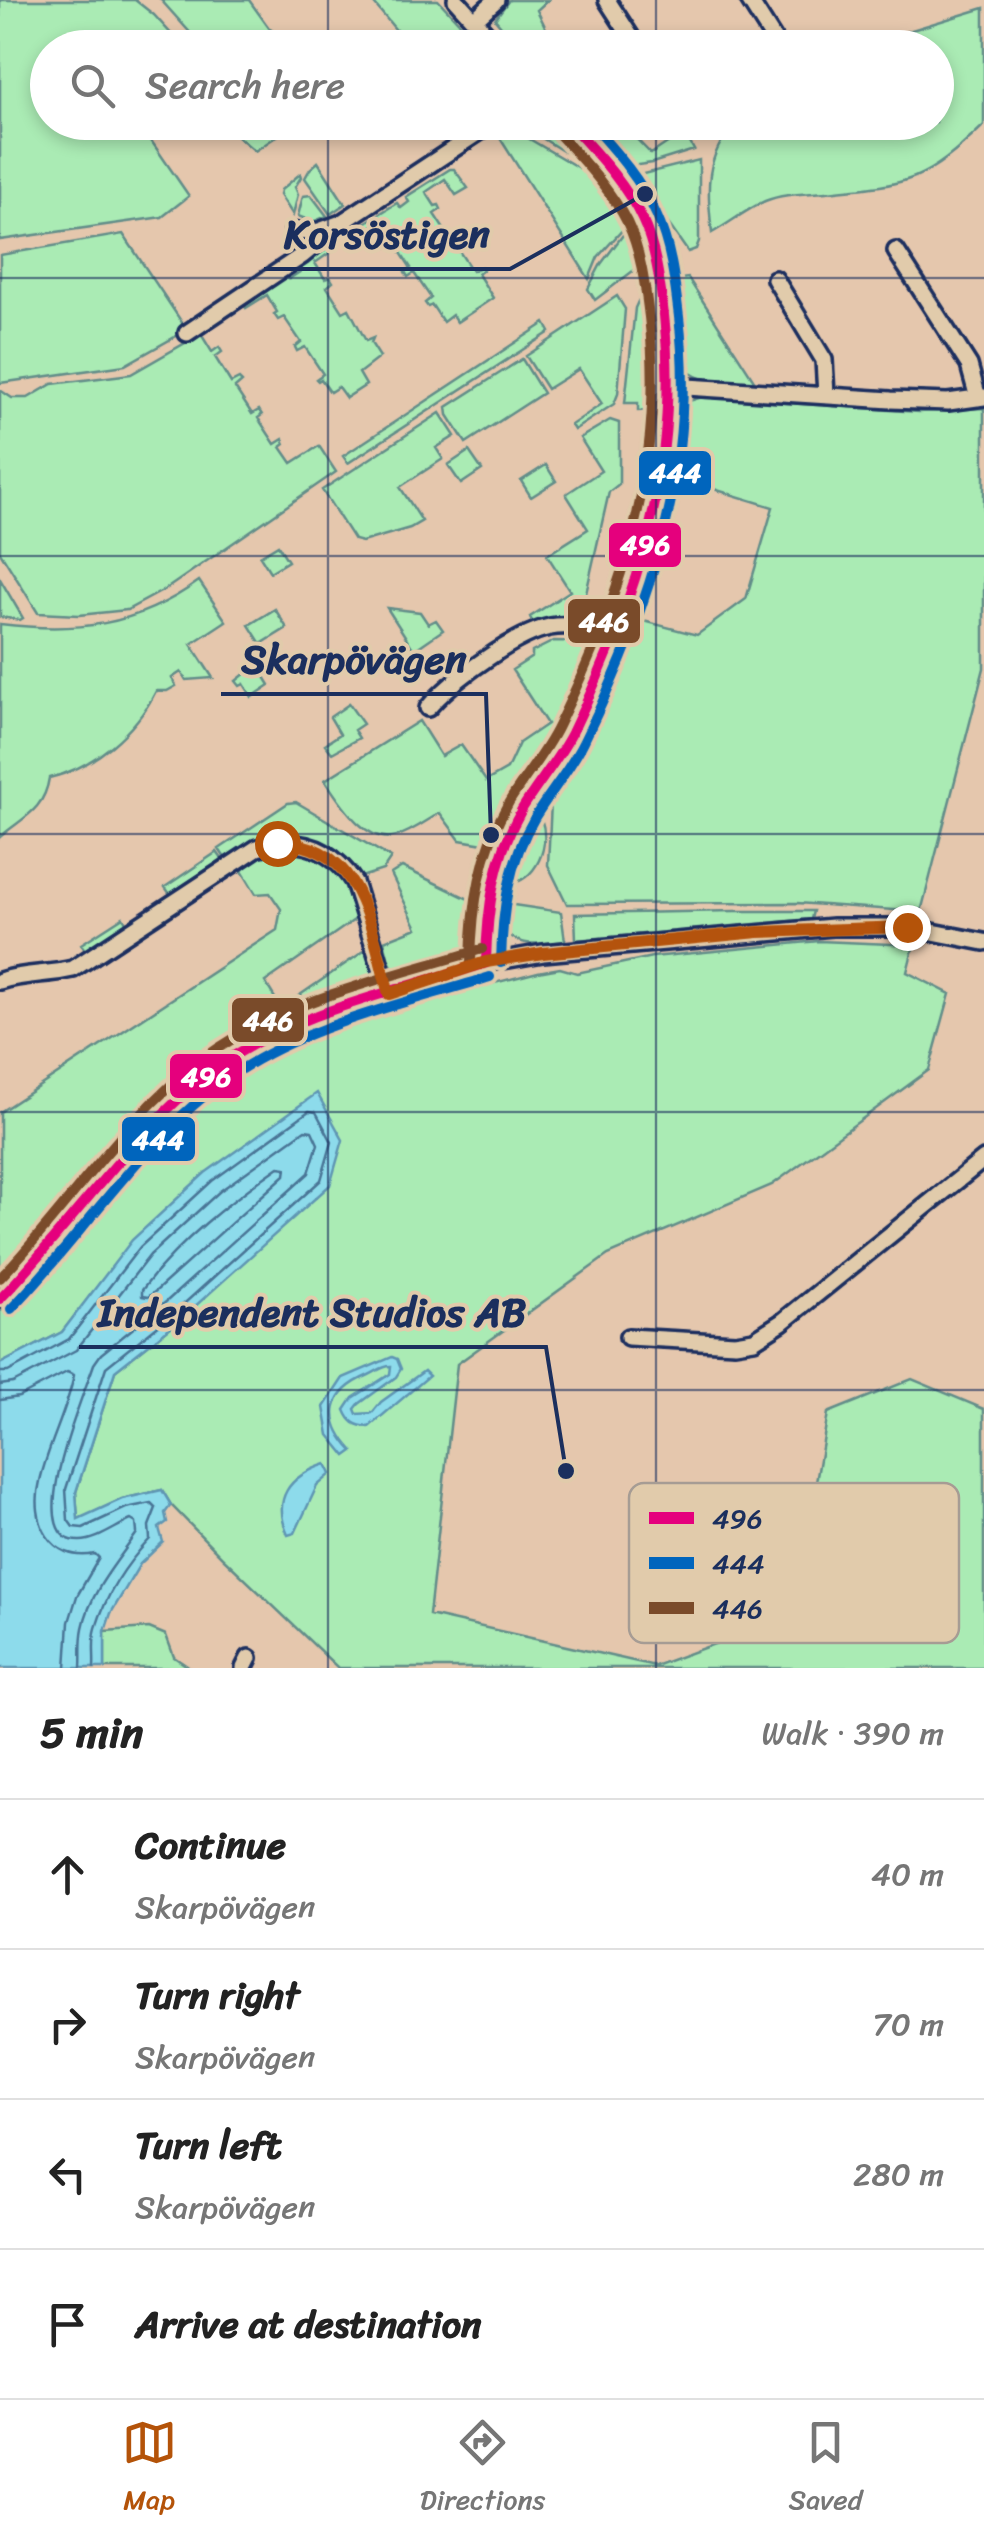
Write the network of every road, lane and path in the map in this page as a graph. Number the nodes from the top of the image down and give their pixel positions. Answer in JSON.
{"nodes":[{"id":1,"x":456,"y":0,"type":"edge"},
{"id":2,"x":496,"y":0,"type":"edge"},
{"id":3,"x":608,"y":0,"type":"edge"},
{"id":4,"x":749,"y":0,"type":"edge"},
{"id":5,"x":474,"y":20,"type":"junction"},
{"id":6,"x":483,"y":30,"type":"edge"},
{"id":7,"x":627,"y":30,"type":"edge"},
{"id":8,"x":768,"y":30,"type":"edge"},
{"id":9,"x":466,"y":140,"type":"edge"},
{"id":10,"x":584,"y":140,"type":"edge"},
{"id":11,"x":341,"y":222,"type":"junction"},
{"id":12,"x":293,"y":232,"type":"dead end"},
{"id":13,"x":896,"y":251,"type":"dead end"},
{"id":14,"x":776,"y":278,"type":"dead end"},
{"id":15,"x":187,"y":333,"type":"dead end"},
{"id":16,"x":671,"y":386,"type":"junction"},
{"id":17,"x":826,"y":395,"type":"junction"},
{"id":18,"x":981,"y":398,"type":"edge"},
{"id":19,"x":619,"y":635,"type":"junction"},
{"id":20,"x":428,"y":708,"type":"dead end"},
{"id":21,"x":984,"y":942,"type":"edge"},
{"id":22,"x":486,"y":962,"type":"junction"},
{"id":23,"x":0,"y":981,"type":"edge"},
{"id":24,"x":389,"y":994,"type":"junction"},
{"id":25,"x":984,"y":1159,"type":"edge"},
{"id":26,"x":0,"y":1299,"type":"edge"},
{"id":27,"x":628,"y":1336,"type":"dead end"}],
"edges":[{"from":1,"to":5,"type":"street"},
{"from":2,"to":5,"type":"street"},
{"from":3,"to":7,"type":"street"},
{"from":4,"to":8,"type":"street"},
{"from":5,"to":6,"type":"street"},
{"from":9,"to":11,"type":"street"},
{"from":10,"to":16,"type":"street"},
{"from":11,"to":12,"type":"street"},
{"from":11,"to":15,"type":"street"},
{"from":13,"to":18,"type":"street"},
{"from":14,"to":17,"type":"street"},
{"from":16,"to":17,"type":"street"},
{"from":16,"to":19,"type":"street"},
{"from":17,"to":18,"type":"street"},
{"from":19,"to":20,"type":"street"},
{"from":19,"to":22,"type":"street"},
{"from":21,"to":22,"type":"street"},
{"from":22,"to":24,"type":"street"},
{"from":23,"to":24,"type":"street"},
{"from":24,"to":26,"type":"street"},
{"from":25,"to":27,"type":"street"}]}
